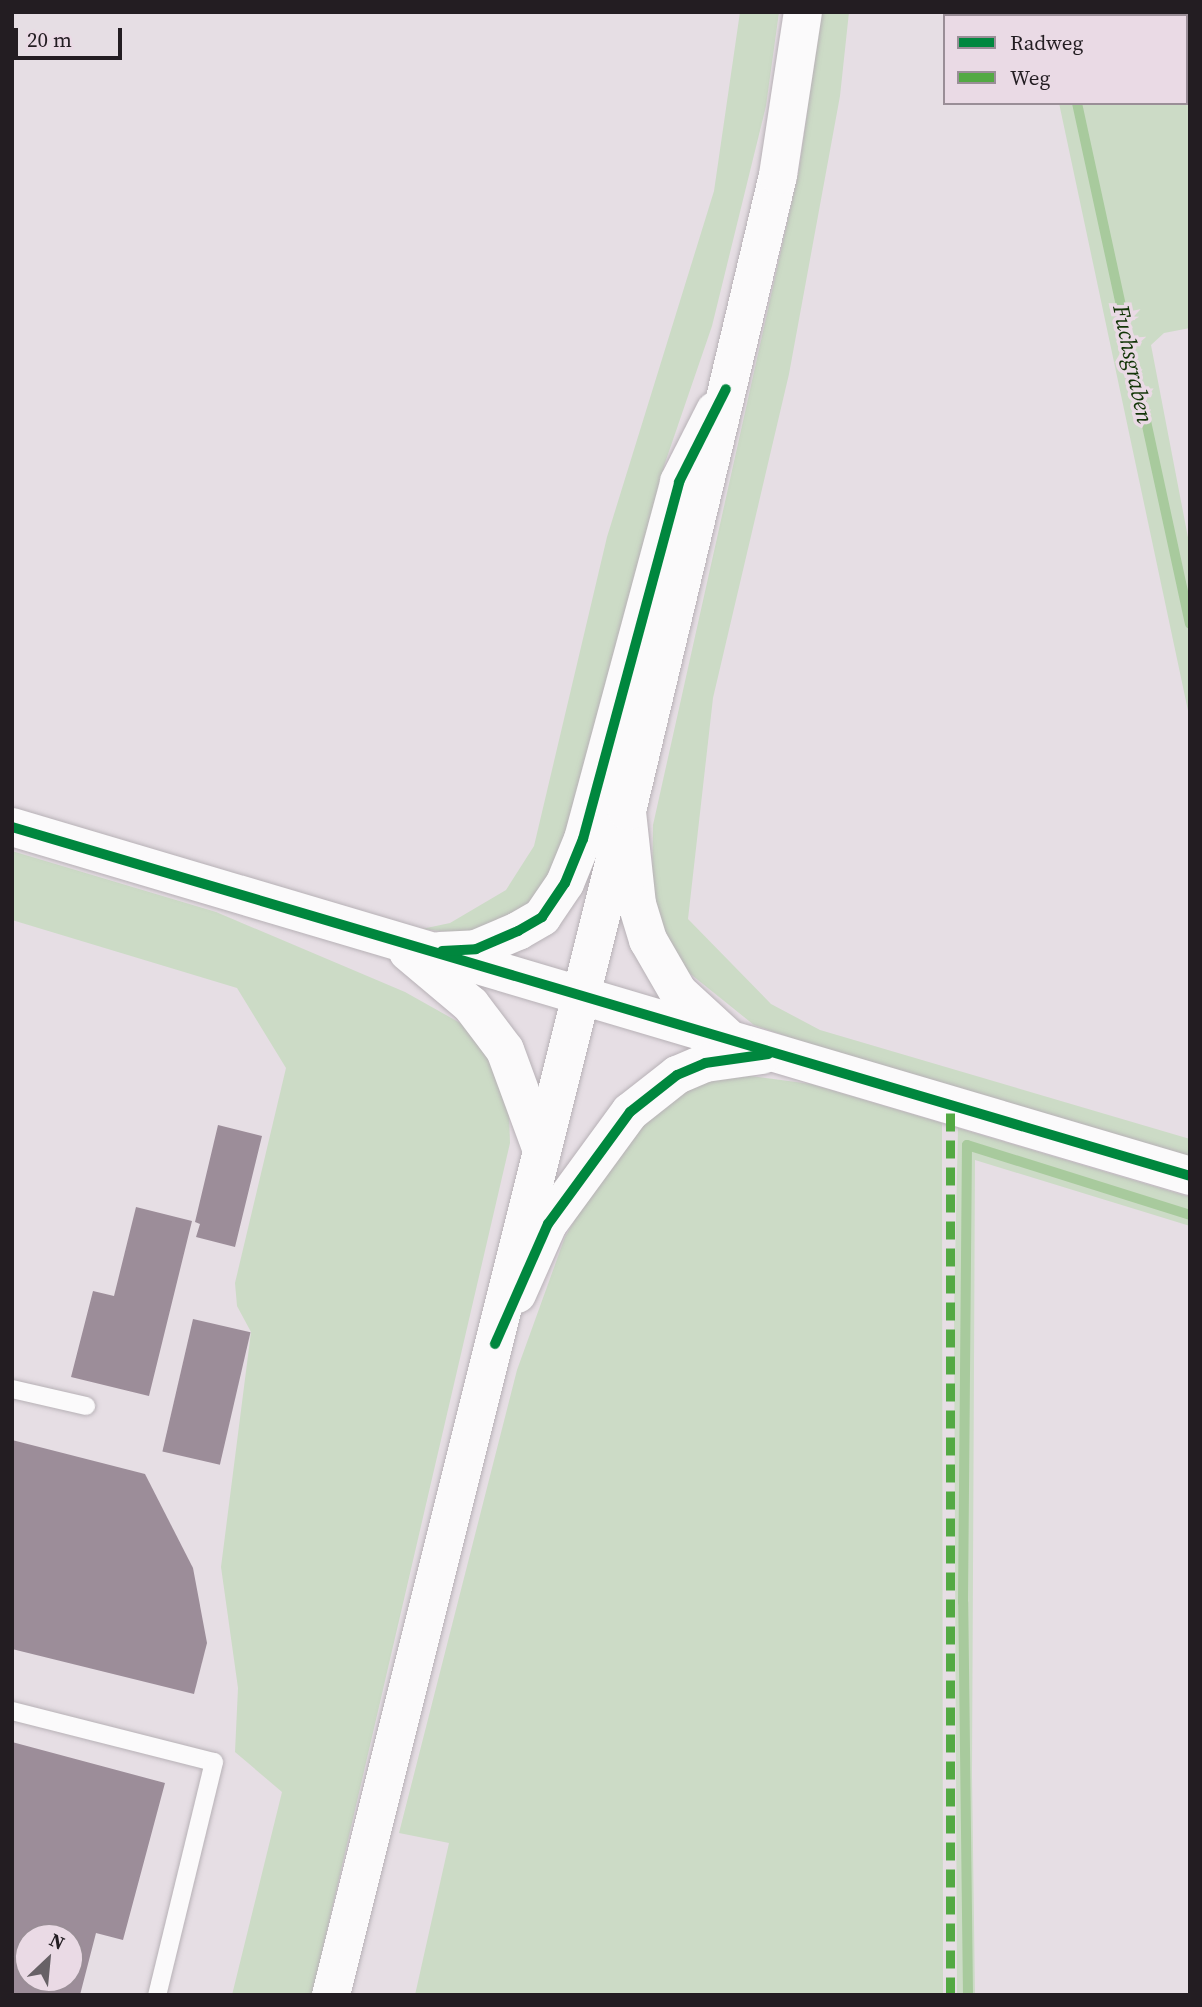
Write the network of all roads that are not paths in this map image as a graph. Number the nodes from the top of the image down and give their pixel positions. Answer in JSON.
{"nodes":[{"id":1,"x":803,"y":12,"type":"edge"},
{"id":2,"x":726,"y":389,"type":"junction"},
{"id":3,"x":627,"y":811,"type":"junction"},
{"id":4,"x":12,"y":827,"type":"edge"},
{"id":5,"x":412,"y":947,"type":"junction"},
{"id":6,"x":579,"y":997,"type":"junction"},
{"id":7,"x":730,"y":1040,"type":"junction"},
{"id":8,"x":776,"y":1053,"type":"junction"},
{"id":9,"x":541,"y":1148,"type":"junction"},
{"id":10,"x":1190,"y":1176,"type":"edge"},
{"id":11,"x":495,"y":1344,"type":"junction"},
{"id":12,"x":12,"y":1389,"type":"edge"},
{"id":13,"x":86,"y":1406,"type":"dead end"},
{"id":14,"x":12,"y":1711,"type":"edge"},
{"id":15,"x":158,"y":1995,"type":"edge"},
{"id":16,"x":331,"y":1995,"type":"edge"}],
"edges":[{"from":1,"to":2,"type":"street"},
{"from":2,"to":3,"type":"street"},
{"from":2,"to":5,"type":"street"},
{"from":3,"to":6,"type":"street"},
{"from":3,"to":7,"type":"street"},
{"from":4,"to":5,"type":"street"},
{"from":5,"to":6,"type":"street"},
{"from":5,"to":9,"type":"street"},
{"from":6,"to":7,"type":"street"},
{"from":6,"to":9,"type":"street"},
{"from":7,"to":8,"type":"street"},
{"from":8,"to":10,"type":"street"},
{"from":8,"to":11,"type":"street"},
{"from":9,"to":11,"type":"street"},
{"from":11,"to":16,"type":"street"},
{"from":12,"to":13,"type":"lane"},
{"from":14,"to":15,"type":"lane"}]}
